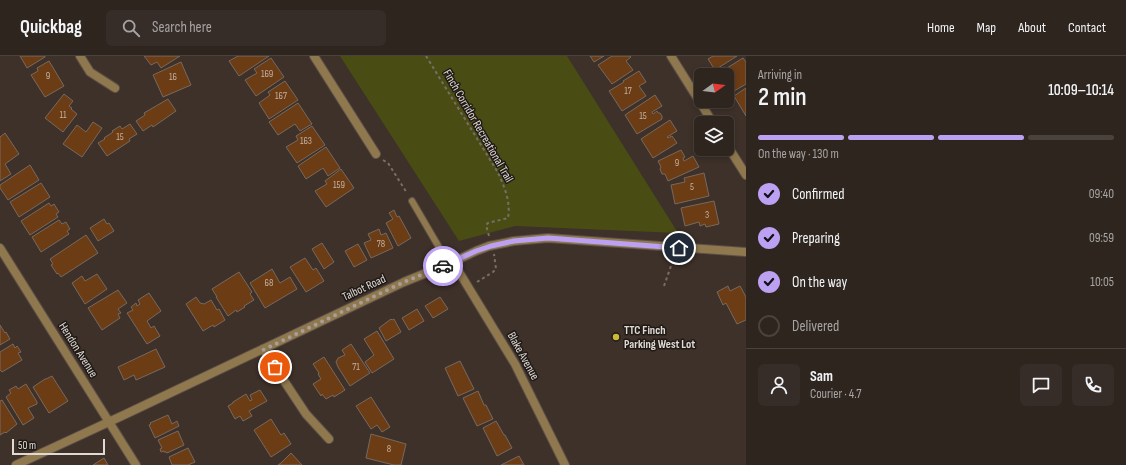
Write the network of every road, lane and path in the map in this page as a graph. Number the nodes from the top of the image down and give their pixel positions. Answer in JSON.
{"nodes":[{"id":1,"x":80,"y":56,"type":"edge"},
{"id":2,"x":314,"y":56,"type":"edge"},
{"id":3,"x":426,"y":56,"type":"edge"},
{"id":4,"x":671,"y":56,"type":"edge"},
{"id":5,"x":115,"y":88,"type":"dead end"},
{"id":6,"x":709,"y":116,"type":"edge"},
{"id":7,"x":376,"y":154,"type":"joint"},
{"id":8,"x":734,"y":156,"type":"edge"},
{"id":9,"x":746,"y":176,"type":"edge"},
{"id":10,"x":412,"y":201,"type":"joint"},
{"id":11,"x":490,"y":239,"type":"dead end"},
{"id":12,"x":0,"y":248,"type":"edge"},
{"id":13,"x":746,"y":252,"type":"edge"},
{"id":14,"x":493,"y":254,"type":"dead end"},
{"id":15,"x":453,"y":262,"type":"junction"},
{"id":16,"x":672,"y":263,"type":"dead end"},
{"id":17,"x":664,"y":286,"type":"dead end"},
{"id":18,"x":469,"y":287,"type":"junction"},
{"id":19,"x":263,"y":350,"type":"junction"},
{"id":20,"x":109,"y":422,"type":"junction"},
{"id":21,"x":329,"y":439,"type":"dead end"},
{"id":22,"x":16,"y":465,"type":"edge"},
{"id":23,"x":136,"y":465,"type":"edge"},
{"id":24,"x":566,"y":465,"type":"edge"}],
"edges":[{"from":1,"to":5,"type":"street"},
{"from":2,"to":7,"type":"street"},
{"from":3,"to":11,"type":"path","name":"Finch Corridor Recreational Trail"},
{"from":4,"to":6,"type":"street"},
{"from":7,"to":10,"type":"path"},
{"from":8,"to":9,"type":"street"},
{"from":10,"to":15,"type":"lane"},
{"from":12,"to":20,"type":"street","name":"Hendon Avenue"},
{"from":13,"to":15,"type":"street","name":"Talbot Road"},
{"from":14,"to":18,"type":"path"},
{"from":15,"to":18,"type":"street","name":"Blake Avenue"},
{"from":15,"to":19,"type":"street","name":"Talbot Road"},
{"from":16,"to":17,"type":"path"},
{"from":18,"to":24,"type":"street","name":"Blake Avenue"},
{"from":19,"to":20,"type":"street","name":"Talbot Road"},
{"from":19,"to":21,"type":"street"},
{"from":20,"to":22,"type":"street","name":"Talbot Road"},
{"from":20,"to":23,"type":"street","name":"Hendon Avenue"}]}
